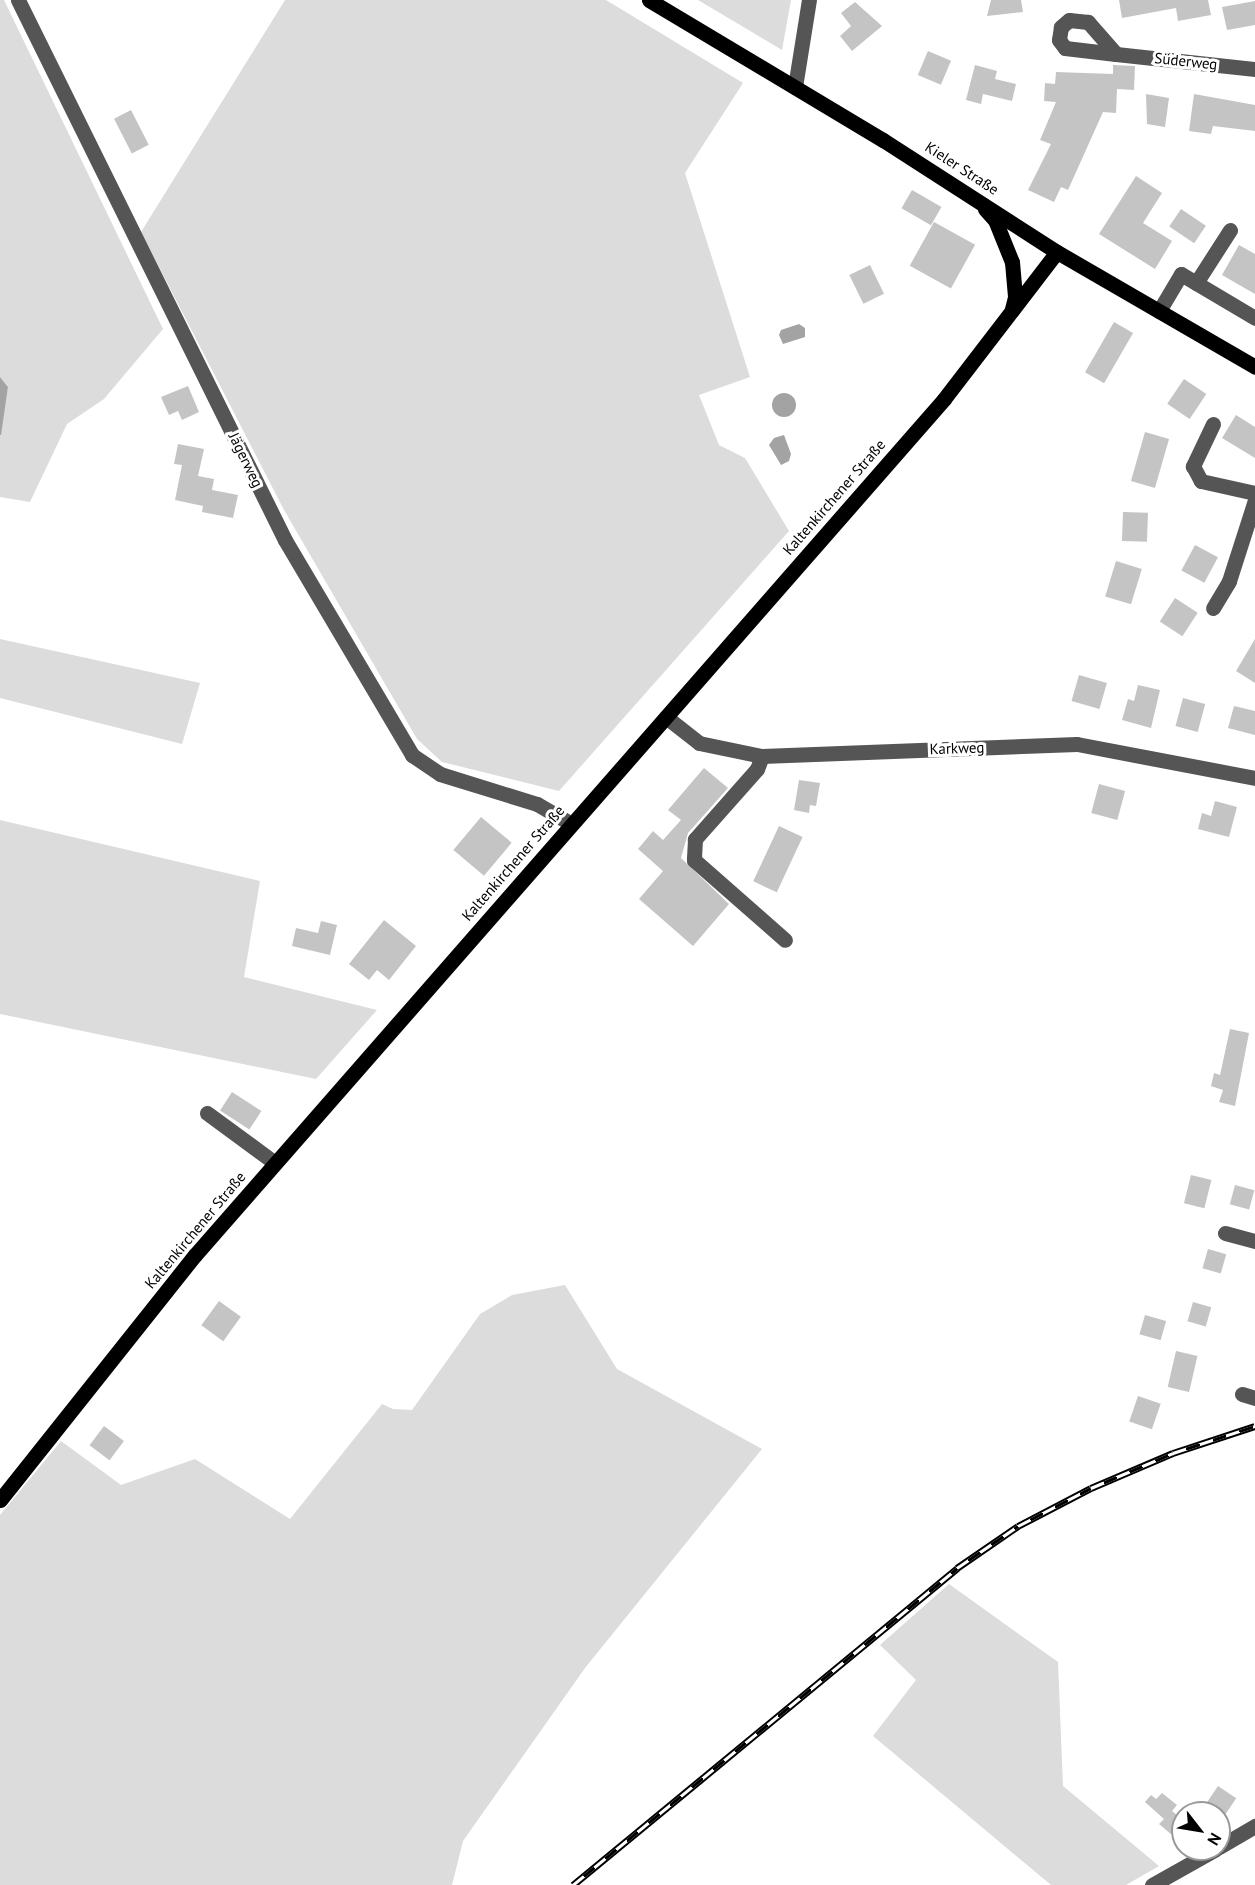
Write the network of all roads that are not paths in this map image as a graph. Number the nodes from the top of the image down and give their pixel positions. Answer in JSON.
{"nodes":[{"id":1,"x":18,"y":0,"type":"edge"},
{"id":2,"x":649,"y":0,"type":"edge"},
{"id":3,"x":809,"y":0,"type":"edge"},
{"id":4,"x":1116,"y":54,"type":"dead end"},
{"id":5,"x":1255,"y":69,"type":"edge"},
{"id":6,"x":795,"y":87,"type":"junction"},
{"id":7,"x":976,"y":199,"type":"junction"},
{"id":8,"x":1230,"y":230,"type":"dead end"},
{"id":9,"x":1057,"y":252,"type":"junction"},
{"id":10,"x":1196,"y":283,"type":"junction"},
{"id":11,"x":1159,"y":311,"type":"junction"},
{"id":12,"x":1011,"y":312,"type":"junction"},
{"id":13,"x":1255,"y":318,"type":"edge"},
{"id":14,"x":1255,"y":367,"type":"edge"},
{"id":15,"x":1213,"y":424,"type":"dead end"},
{"id":16,"x":1255,"y":493,"type":"edge"},
{"id":17,"x":1255,"y":500,"type":"edge"},
{"id":18,"x":1213,"y":608,"type":"dead end"},
{"id":19,"x":666,"y":717,"type":"junction"},
{"id":20,"x":762,"y":756,"type":"junction"},
{"id":21,"x":1255,"y":778,"type":"edge"},
{"id":22,"x":571,"y":824,"type":"junction"},
{"id":23,"x":785,"y":940,"type":"dead end"},
{"id":24,"x":207,"y":1113,"type":"dead end"},
{"id":25,"x":275,"y":1163,"type":"junction"},
{"id":26,"x":1225,"y":1233,"type":"dead end"},
{"id":27,"x":1255,"y":1241,"type":"edge"},
{"id":28,"x":0,"y":1500,"type":"edge"},
{"id":29,"x":1255,"y":1826,"type":"edge"},
{"id":30,"x":1231,"y":1840,"type":"edge"},
{"id":31,"x":1194,"y":1861,"type":"edge"},
{"id":32,"x":1152,"y":1885,"type":"edge"}],
"edges":[{"from":1,"to":22,"type":"street","name":"Jägerweg"},
{"from":2,"to":6,"type":"main road","name":"Kieler Straße"},
{"from":3,"to":6,"type":"street"},
{"from":4,"to":5,"type":"street","name":"Süderweg"},
{"from":6,"to":7,"type":"main road","name":"Kieler Straße"},
{"from":7,"to":9,"type":"main road","name":"Kieler Straße"},
{"from":7,"to":12,"type":"main road"},
{"from":8,"to":10,"type":"street"},
{"from":9,"to":11,"type":"main road","name":"Kieler Straße"},
{"from":9,"to":12,"type":"main road","name":"Kaltenkirchener Straße"},
{"from":10,"to":11,"type":"street"},
{"from":10,"to":13,"type":"street"},
{"from":11,"to":14,"type":"main road","name":"Kieler Straße"},
{"from":12,"to":19,"type":"main road","name":"Kaltenkirchener Straße"},
{"from":15,"to":16,"type":"street"},
{"from":17,"to":18,"type":"street"},
{"from":19,"to":20,"type":"street","name":"Karkweg"},
{"from":19,"to":22,"type":"main road","name":"Kaltenkirchener Straße"},
{"from":20,"to":21,"type":"street","name":"Karkweg"},
{"from":20,"to":23,"type":"street"},
{"from":22,"to":25,"type":"main road","name":"Kaltenkirchener Straße"},
{"from":24,"to":25,"type":"street"},
{"from":25,"to":28,"type":"main road","name":"Kaltenkirchener Straße"},
{"from":26,"to":27,"type":"street"},
{"from":29,"to":30,"type":"street"},
{"from":31,"to":32,"type":"street"}]}
